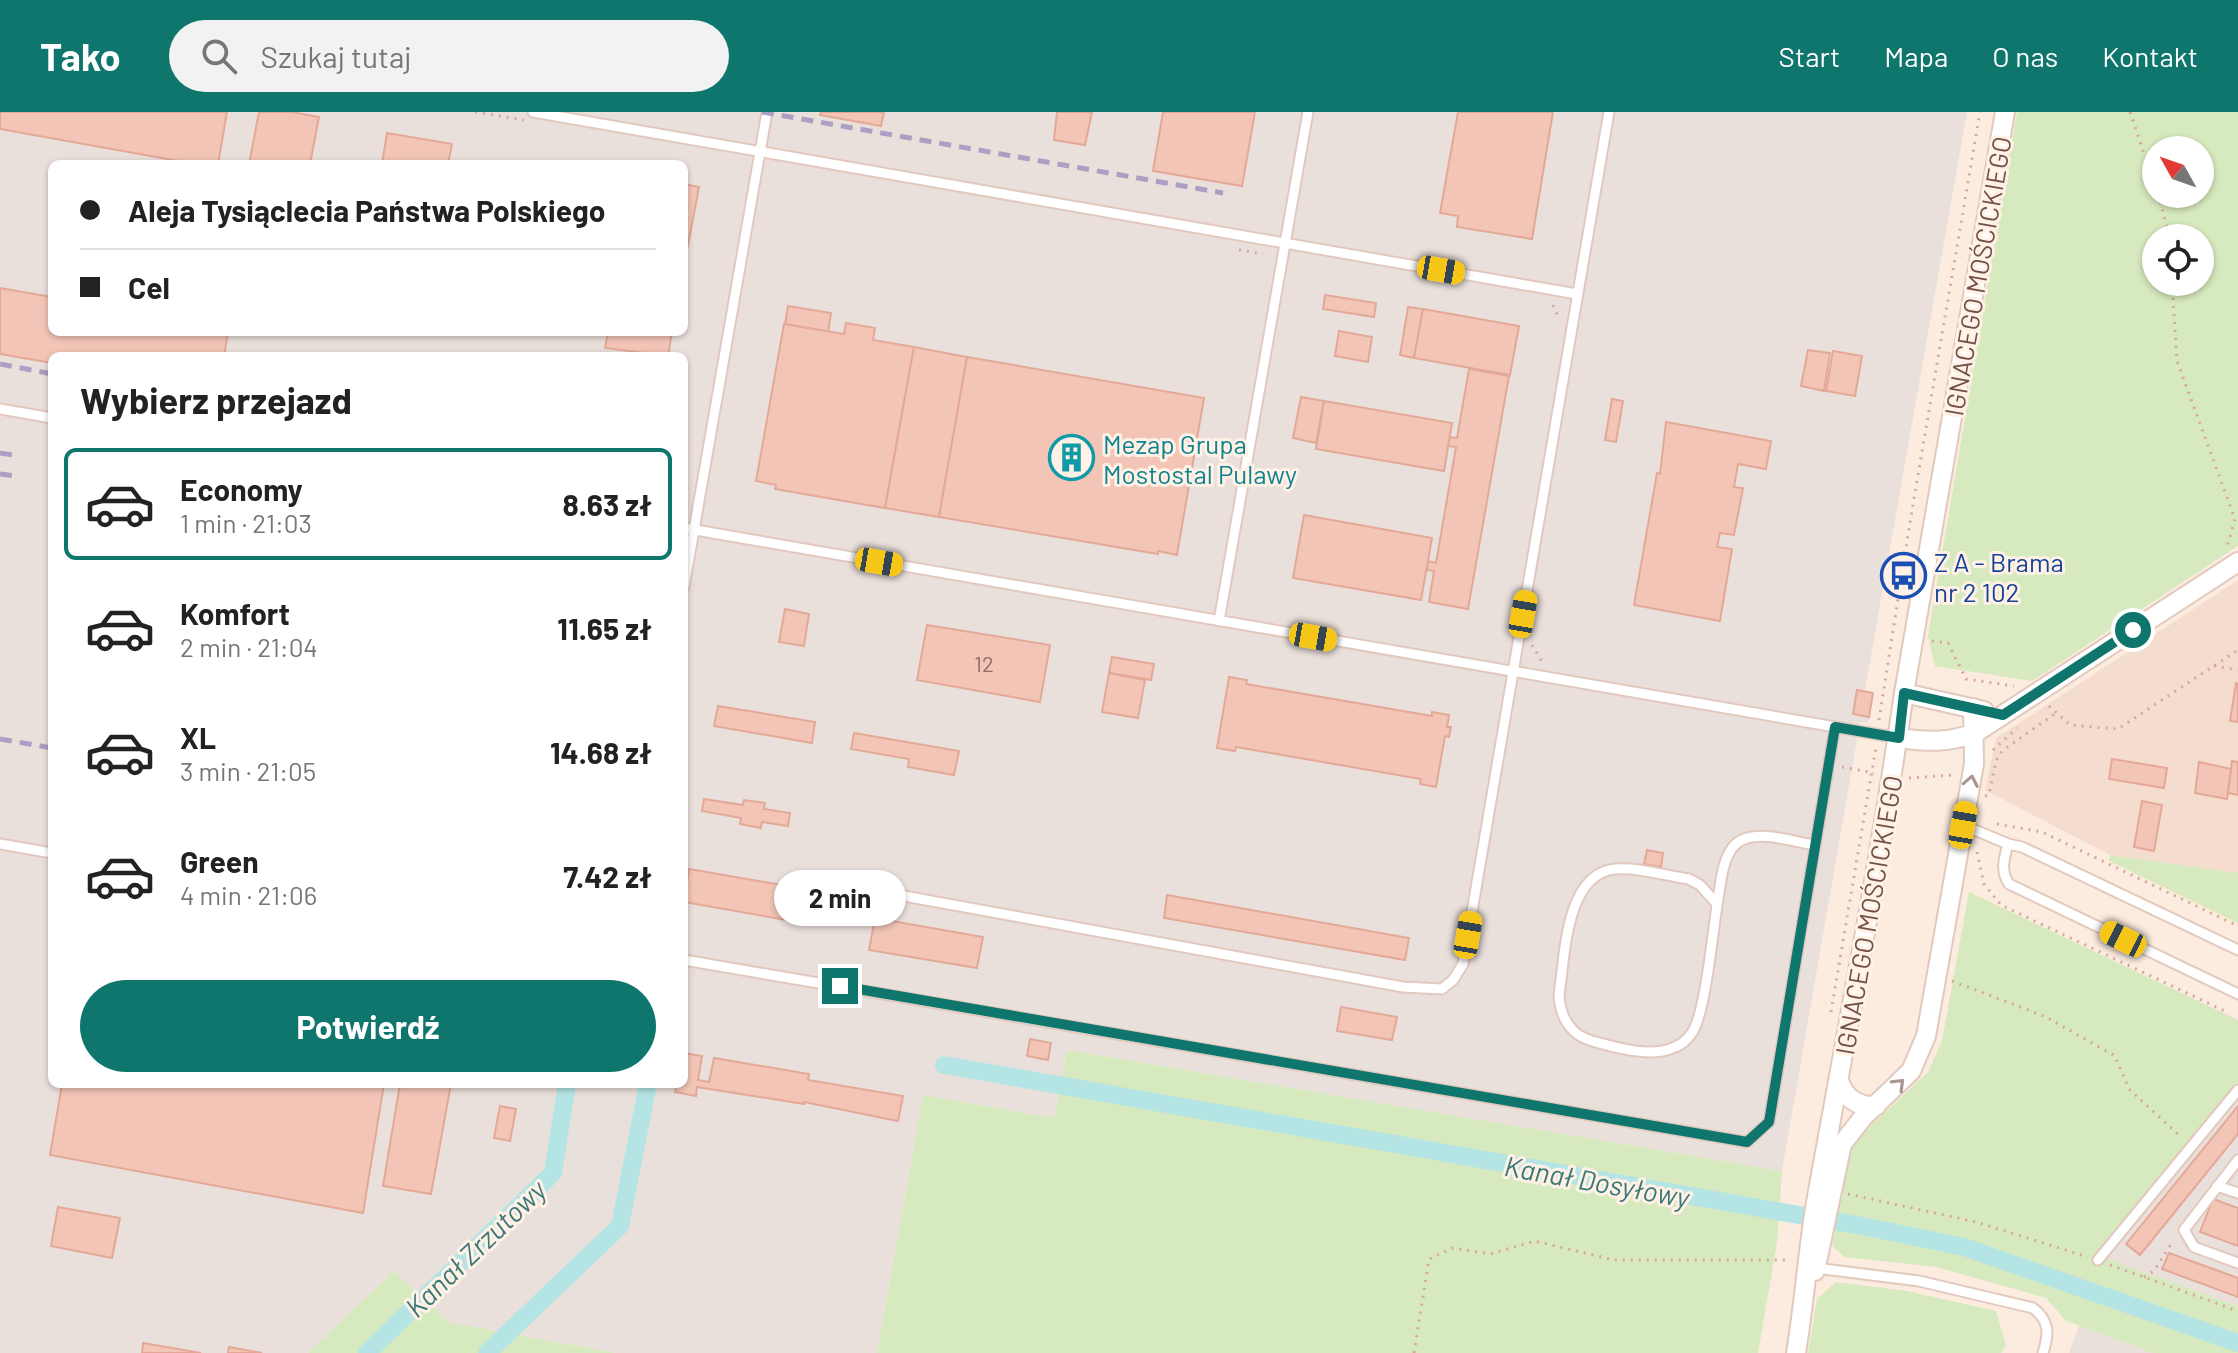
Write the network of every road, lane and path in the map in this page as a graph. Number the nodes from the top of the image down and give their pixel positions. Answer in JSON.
{"nodes":[{"id":1,"x":475,"y":112,"type":"edge"},
{"id":2,"x":533,"y":112,"type":"edge"},
{"id":3,"x":767,"y":112,"type":"edge"},
{"id":4,"x":1308,"y":112,"type":"edge"},
{"id":5,"x":1609,"y":112,"type":"edge"},
{"id":6,"x":1980,"y":112,"type":"edge"},
{"id":7,"x":2005,"y":112,"type":"edge"},
{"id":8,"x":2130,"y":112,"type":"edge"},
{"id":9,"x":495,"y":115,"type":"dead end"},
{"id":10,"x":2142,"y":148,"type":"edge"},
{"id":11,"x":759,"y":151,"type":"junction"},
{"id":12,"x":1285,"y":242,"type":"junction"},
{"id":13,"x":1577,"y":294,"type":"junction"},
{"id":14,"x":2173,"y":296,"type":"edge"},
{"id":15,"x":0,"y":409,"type":"edge"},
{"id":16,"x":48,"y":417,"type":"edge"},
{"id":17,"x":689,"y":528,"type":"edge"},
{"id":18,"x":2231,"y":559,"type":"edge"},
{"id":19,"x":1219,"y":621,"type":"junction"},
{"id":20,"x":2238,"y":650,"type":"edge"},
{"id":21,"x":2214,"y":666,"type":"junction"},
{"id":22,"x":2238,"y":670,"type":"edge"},
{"id":23,"x":1513,"y":672,"type":"junction"},
{"id":24,"x":1904,"y":693,"type":"junction"},
{"id":25,"x":2043,"y":702,"type":"dead end"},
{"id":26,"x":1973,"y":708,"type":"junction"},
{"id":27,"x":2056,"y":713,"type":"junction"},
{"id":28,"x":2003,"y":715,"type":"junction"},
{"id":29,"x":1835,"y":727,"type":"junction"},
{"id":30,"x":1877,"y":733,"type":"junction"},
{"id":31,"x":1975,"y":733,"type":"junction"},
{"id":32,"x":1899,"y":738,"type":"junction"},
{"id":33,"x":1980,"y":799,"type":"dead end"},
{"id":34,"x":1996,"y":823,"type":"dead end"},
{"id":35,"x":1969,"y":827,"type":"junction"},
{"id":36,"x":0,"y":844,"type":"edge"},
{"id":37,"x":2008,"y":844,"type":"junction"},
{"id":38,"x":1815,"y":845,"type":"junction"},
{"id":39,"x":48,"y":852,"type":"edge"},
{"id":40,"x":904,"y":896,"type":"dead end"},
{"id":41,"x":1717,"y":904,"type":"junction"},
{"id":42,"x":2238,"y":926,"type":"edge"},
{"id":43,"x":2238,"y":950,"type":"edge"},
{"id":44,"x":688,"y":961,"type":"edge"},
{"id":45,"x":1937,"y":975,"type":"junction"},
{"id":46,"x":2238,"y":994,"type":"edge"},
{"id":47,"x":2229,"y":1013,"type":"dead end"},
{"id":48,"x":1829,"y":1025,"type":"dead end"},
{"id":49,"x":1839,"y":1081,"type":"junction"},
{"id":50,"x":2238,"y":1090,"type":"edge"},
{"id":51,"x":1876,"y":1106,"type":"junction"},
{"id":52,"x":2191,"y":1147,"type":"junction"},
{"id":53,"x":2238,"y":1160,"type":"edge"},
{"id":54,"x":2217,"y":1186,"type":"junction"},
{"id":55,"x":1827,"y":1192,"type":"junction"},
{"id":56,"x":2238,"y":1193,"type":"edge"},
{"id":57,"x":2184,"y":1230,"type":"junction"},
{"id":58,"x":1814,"y":1256,"type":"junction"},
{"id":59,"x":2098,"y":1260,"type":"junction"},
{"id":60,"x":2238,"y":1263,"type":"edge"},
{"id":61,"x":2144,"y":1277,"type":"junction"},
{"id":62,"x":2238,"y":1311,"type":"edge"},
{"id":63,"x":1414,"y":1353,"type":"edge"},
{"id":64,"x":1796,"y":1353,"type":"edge"},
{"id":65,"x":2043,"y":1353,"type":"edge"}],
"edges":[{"from":1,"to":9,"type":"path"},
{"from":2,"to":11,"type":"lane"},
{"from":3,"to":11,"type":"lane"},
{"from":4,"to":12,"type":"lane"},
{"from":5,"to":13,"type":"lane"},
{"from":6,"to":30,"type":"path"},
{"from":7,"to":24,"type":"street","name":"IGNACEGO MOŚCICKIEGO"},
{"from":8,"to":10,"type":"path"},
{"from":11,"to":12,"type":"lane"},
{"from":11,"to":17,"type":"lane"},
{"from":12,"to":13,"type":"lane"},
{"from":12,"to":19,"type":"lane"},
{"from":13,"to":23,"type":"lane"},
{"from":14,"to":18,"type":"path"},
{"from":15,"to":16,"type":"lane"},
{"from":17,"to":19,"type":"lane"},
{"from":18,"to":28,"type":"street"},
{"from":19,"to":23,"type":"lane"},
{"from":20,"to":21,"type":"path"},
{"from":21,"to":22,"type":"path"},
{"from":21,"to":27,"type":"path"},
{"from":23,"to":29,"type":"lane"},
{"from":23,"to":40,"type":"lane"},
{"from":24,"to":26,"type":"street"},
{"from":24,"to":32,"type":"street","name":"IGNACEGO MOŚCICKIEGO"},
{"from":25,"to":27,"type":"path"},
{"from":26,"to":28,"type":"street"},
{"from":26,"to":31,"type":"street","name":"IGNACEGO MOŚCICKIEGO"},
{"from":27,"to":33,"type":"path"},
{"from":28,"to":31,"type":"street"},
{"from":29,"to":30,"type":"lane"},
{"from":29,"to":38,"type":"lane"},
{"from":30,"to":32,"type":"lane"},
{"from":30,"to":48,"type":"path"},
{"from":31,"to":32,"type":"street"},
{"from":35,"to":31,"type":"street","name":"IGNACEGO MOŚCICKIEGO","one_way":true},
{"from":32,"to":49,"type":"street","name":"IGNACEGO MOŚCICKIEGO"},
{"from":34,"to":42,"type":"path"},
{"from":35,"to":37,"type":"lane"},
{"from":35,"to":45,"type":"street","name":"IGNACEGO MOŚCICKIEGO"},
{"from":35,"to":47,"type":"path"},
{"from":36,"to":39,"type":"lane"},
{"from":37,"to":43,"type":"lane"},
{"from":37,"to":46,"type":"lane"},
{"from":38,"to":41,"type":"lane"},
{"from":38,"to":44,"type":"lane"},
{"from":41,"to":41,"type":"lane"},
{"from":51,"to":45,"type":"street","name":"IGNACEGO MOŚCICKIEGO","one_way":true},
{"from":45,"to":52,"type":"path"},
{"from":49,"to":51,"type":"street"},
{"from":49,"to":55,"type":"street","name":"IGNACEGO MOŚCICKIEGO"},
{"from":50,"to":52,"type":"lane"},
{"from":51,"to":55,"type":"street","name":"IGNACEGO MOŚCICKIEGO"},
{"from":52,"to":59,"type":"lane"},
{"from":53,"to":54,"type":"lane"},
{"from":54,"to":56,"type":"lane"},
{"from":54,"to":57,"type":"lane"},
{"from":55,"to":58,"type":"street","name":"IGNACEGO MOŚCICKIEGO"},
{"from":55,"to":59,"type":"path"},
{"from":57,"to":60,"type":"lane"},
{"from":57,"to":61,"type":"path"},
{"from":58,"to":63,"type":"path"},
{"from":58,"to":64,"type":"street","name":"IGNACEGO MOŚCICKIEGO"},
{"from":58,"to":65,"type":"lane"},
{"from":59,"to":61,"type":"path"},
{"from":61,"to":62,"type":"path"}]}
